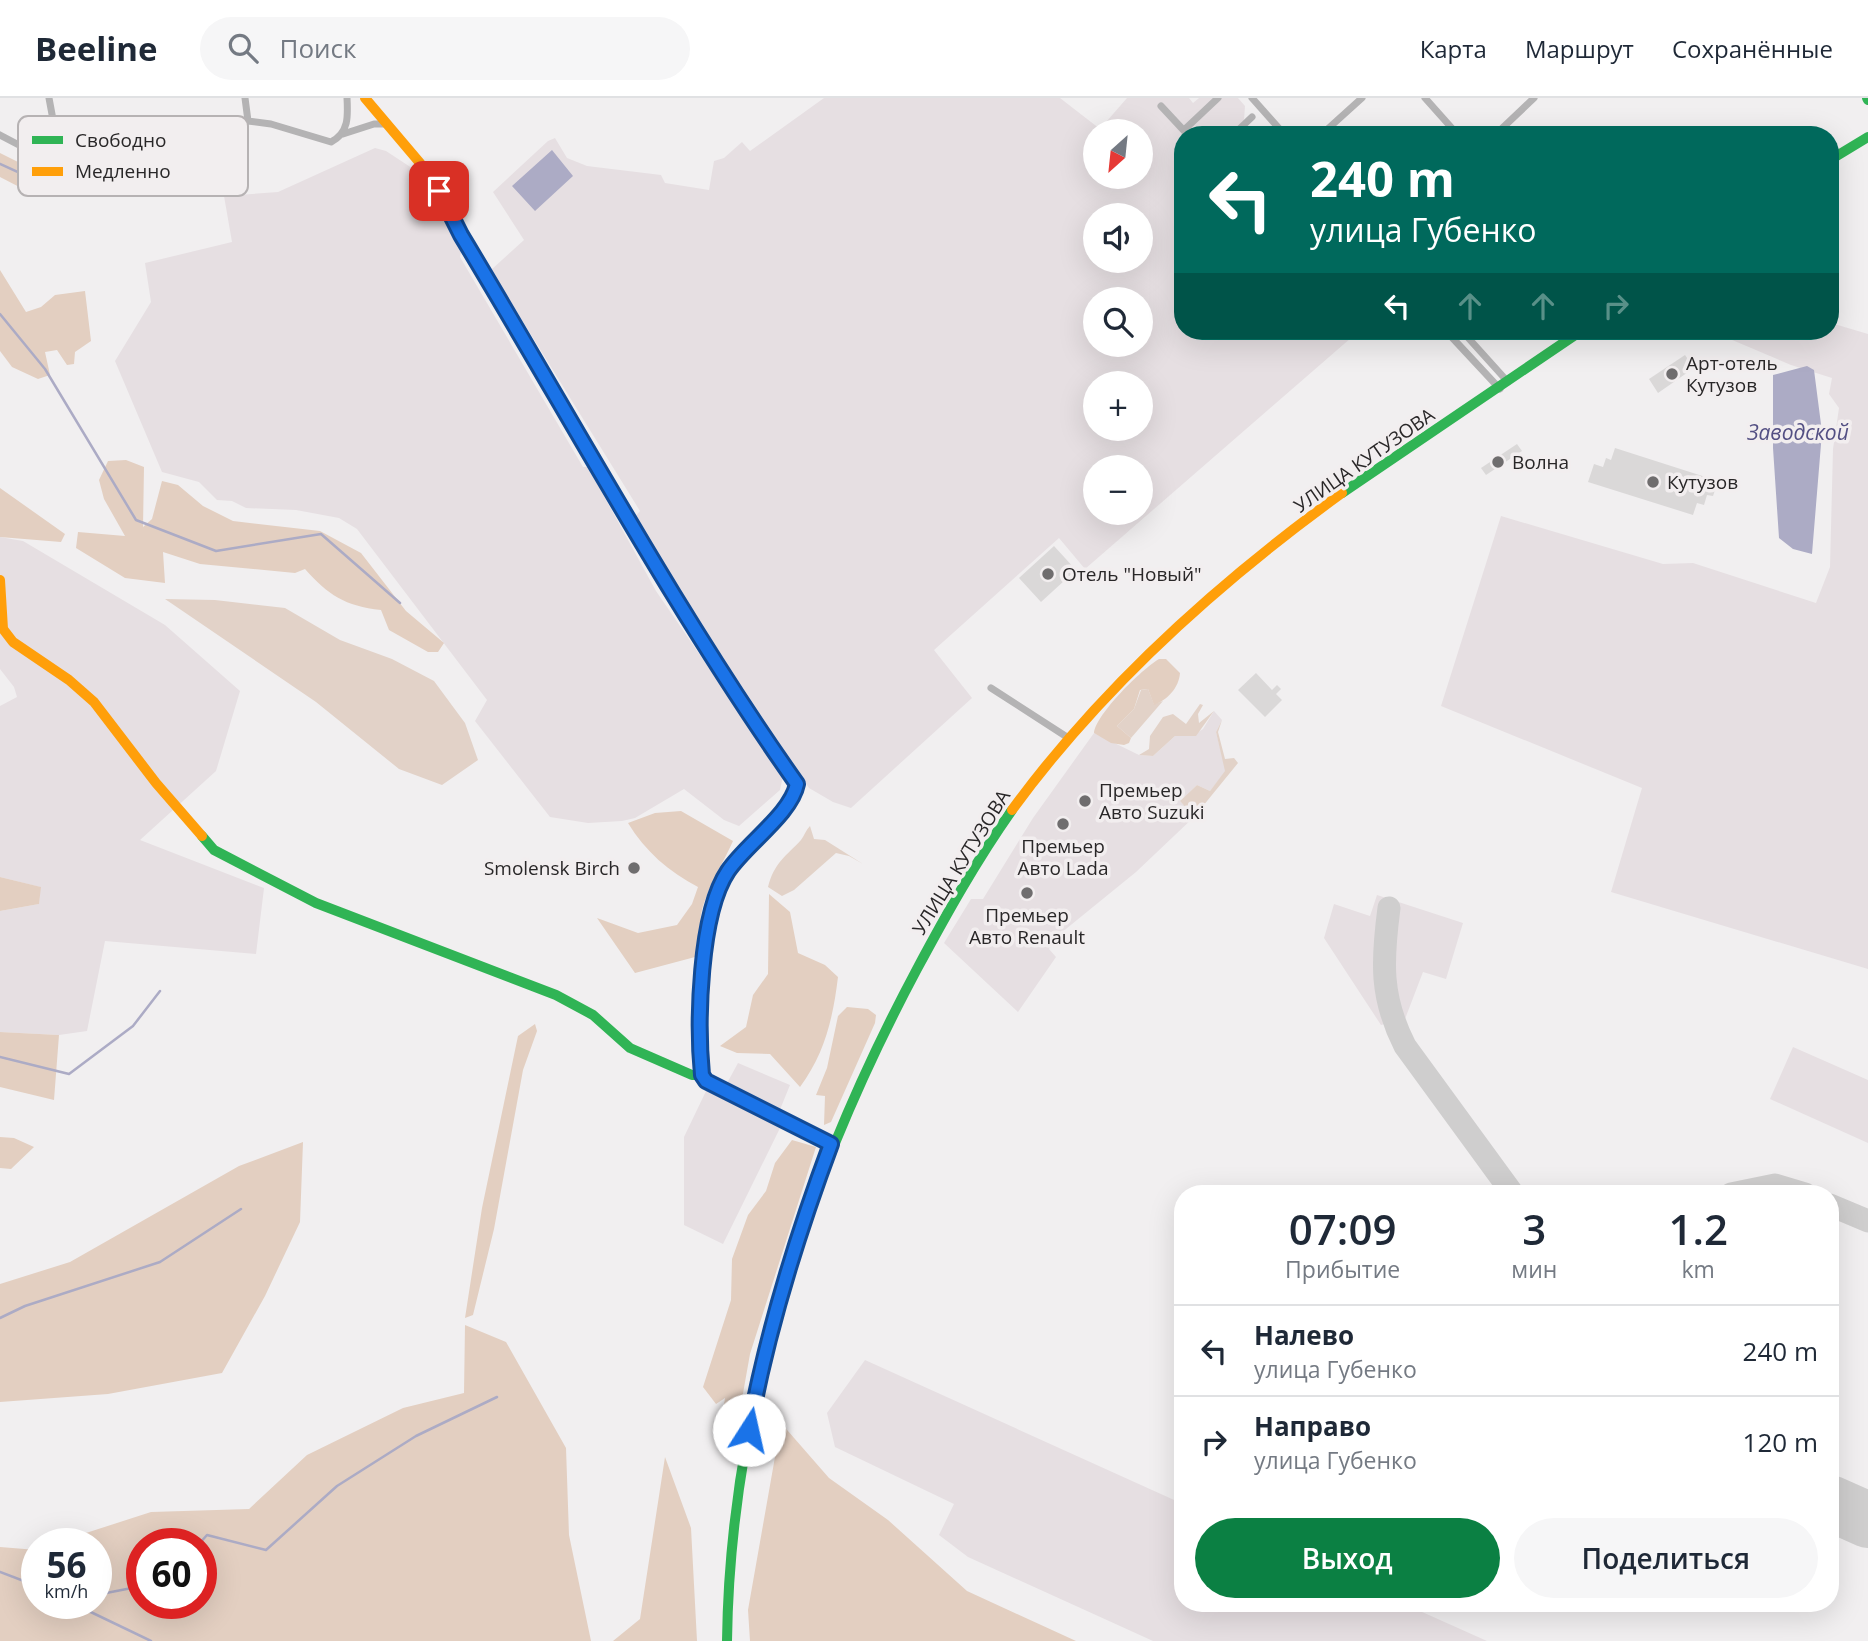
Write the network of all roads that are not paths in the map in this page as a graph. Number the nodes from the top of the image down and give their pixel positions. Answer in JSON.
{"nodes":[{"id":1,"x":49,"y":98,"type":"edge"},
{"id":2,"x":245,"y":98,"type":"edge"},
{"id":3,"x":347,"y":98,"type":"edge"},
{"id":4,"x":365,"y":98,"type":"edge"},
{"id":5,"x":1218,"y":98,"type":"edge"},
{"id":6,"x":1252,"y":98,"type":"edge"},
{"id":7,"x":1362,"y":98,"type":"edge"},
{"id":8,"x":1425,"y":98,"type":"edge"},
{"id":9,"x":1534,"y":98,"type":"edge"},
{"id":10,"x":1161,"y":106,"type":"dead end"},
{"id":11,"x":52,"y":116,"type":"edge"},
{"id":12,"x":247,"y":116,"type":"edge"},
{"id":13,"x":1252,"y":117,"type":"dead end"},
{"id":14,"x":248,"y":121,"type":"edge"},
{"id":15,"x":386,"y":124,"type":"junction"},
{"id":16,"x":1180,"y":126,"type":"edge"},
{"id":17,"x":1192,"y":126,"type":"edge"},
{"id":18,"x":1242,"y":126,"type":"edge"},
{"id":19,"x":1276,"y":126,"type":"edge"},
{"id":20,"x":1331,"y":126,"type":"edge"},
{"id":21,"x":1450,"y":126,"type":"edge"},
{"id":22,"x":1504,"y":126,"type":"edge"},
{"id":23,"x":343,"y":134,"type":"junction"},
{"id":24,"x":0,"y":135,"type":"edge"},
{"id":25,"x":1868,"y":137,"type":"edge"},
{"id":26,"x":18,"y":144,"type":"edge"},
{"id":27,"x":1839,"y":155,"type":"edge"},
{"id":28,"x":1455,"y":340,"type":"edge"},
{"id":29,"x":1469,"y":340,"type":"edge"},
{"id":30,"x":1568,"y":340,"type":"edge"},
{"id":31,"x":1504,"y":386,"type":"junction"},
{"id":32,"x":0,"y":580,"type":"edge"},
{"id":33,"x":991,"y":688,"type":"dead end"},
{"id":34,"x":1070,"y":739,"type":"junction"},
{"id":35,"x":702,"y":1075,"type":"junction"},
{"id":36,"x":831,"y":1144,"type":"junction"},
{"id":37,"x":727,"y":1641,"type":"edge"}],
"edges":[{"from":1,"to":11,"type":"street"},
{"from":2,"to":12,"type":"street"},
{"from":3,"to":23,"type":"street"},
{"from":4,"to":15,"type":"street"},
{"from":5,"to":17,"type":"street"},
{"from":6,"to":19,"type":"street"},
{"from":7,"to":20,"type":"street"},
{"from":8,"to":21,"type":"street"},
{"from":9,"to":22,"type":"street"},
{"from":10,"to":16,"type":"street"},
{"from":13,"to":18,"type":"street"},
{"from":14,"to":23,"type":"street"},
{"from":15,"to":23,"type":"street"},
{"from":15,"to":35,"type":"street"},
{"from":24,"to":26,"type":"street"},
{"from":25,"to":27,"type":"street"},
{"from":28,"to":31,"type":"street"},
{"from":29,"to":31,"type":"street"},
{"from":30,"to":31,"type":"street","name":"УЛИЦА КУТУЗОВА"},
{"from":31,"to":34,"type":"street","name":"УЛИЦА КУТУЗОВА"},
{"from":32,"to":35,"type":"street"},
{"from":33,"to":34,"type":"street"},
{"from":34,"to":36,"type":"street","name":"УЛИЦА КУТУЗОВА"},
{"from":35,"to":36,"type":"street"},
{"from":36,"to":37,"type":"street","name":"УЛИЦА КУТУЗОВА"}]}
